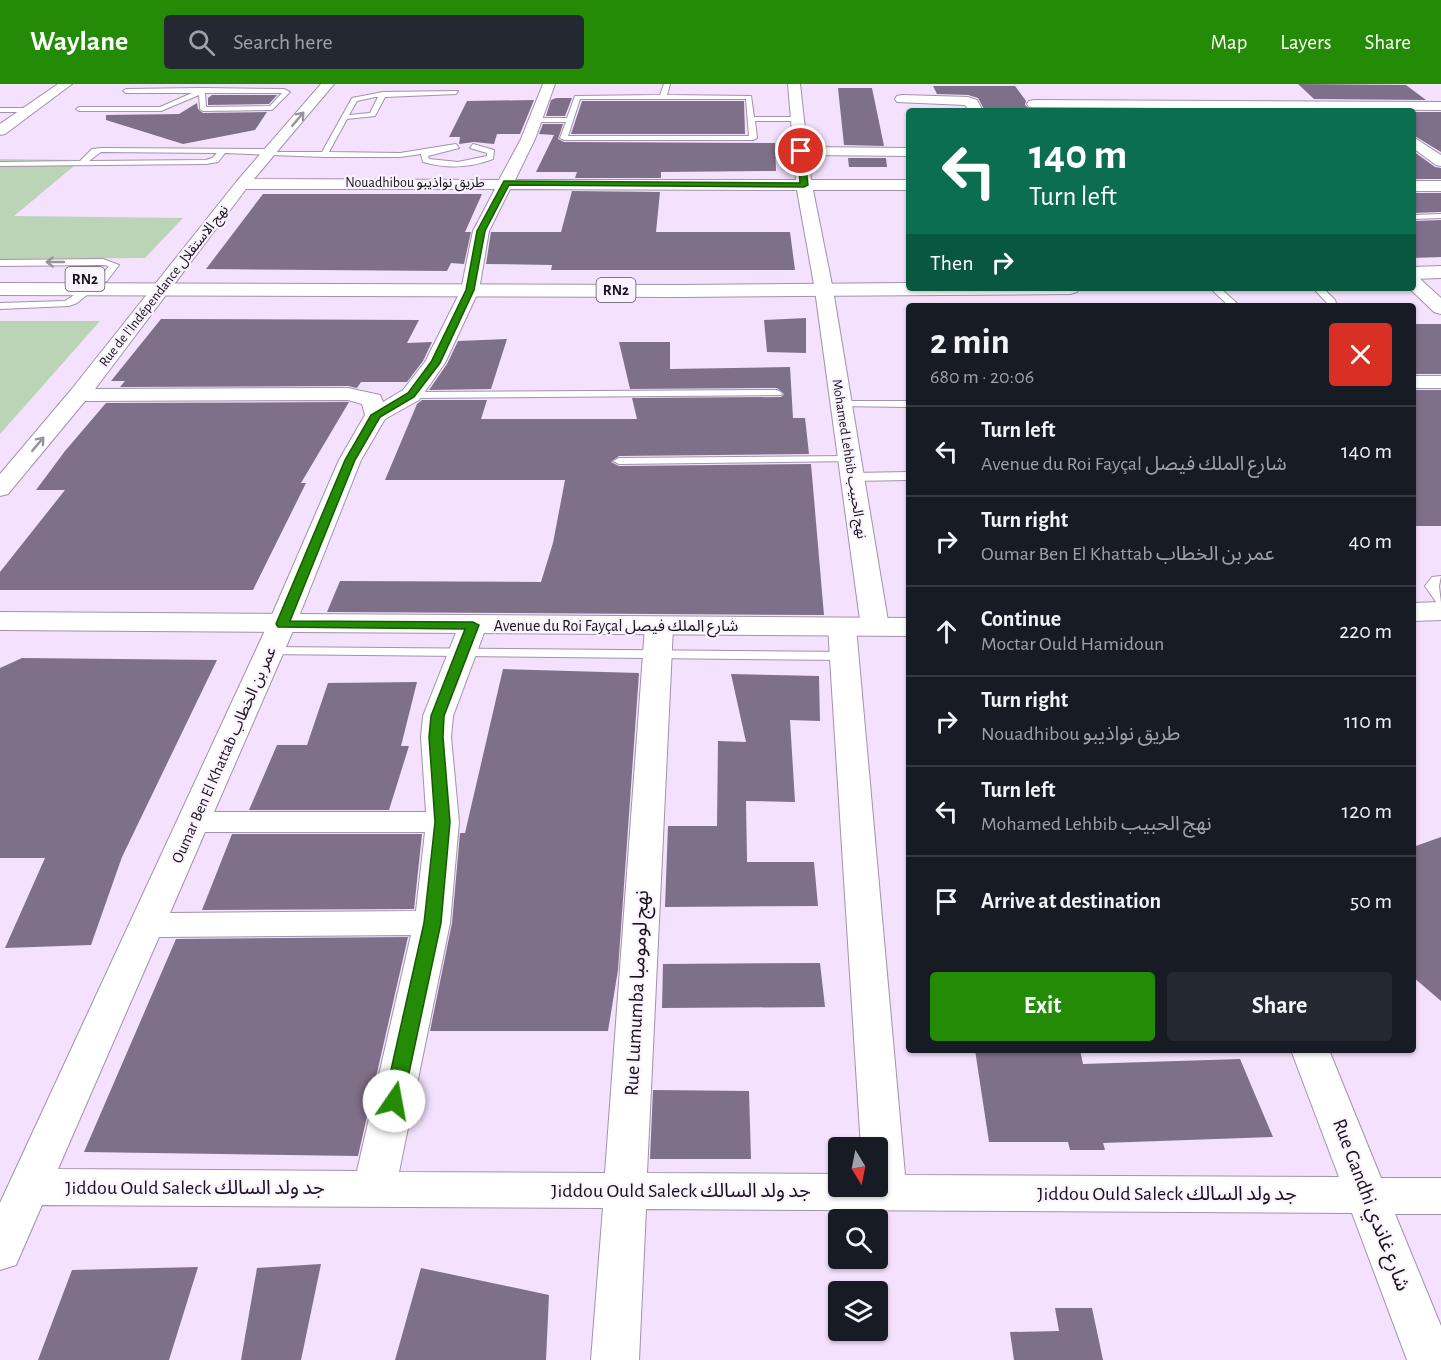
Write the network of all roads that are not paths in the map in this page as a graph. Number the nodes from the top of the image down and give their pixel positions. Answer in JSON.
{"nodes":[{"id":1,"x":66,"y":84,"type":"edge"},
{"id":2,"x":208,"y":84,"type":"edge"},
{"id":3,"x":328,"y":84,"type":"edge"},
{"id":4,"x":549,"y":84,"type":"edge"},
{"id":5,"x":667,"y":84,"type":"edge"},
{"id":6,"x":794,"y":84,"type":"edge"},
{"id":7,"x":897,"y":84,"type":"edge"},
{"id":8,"x":202,"y":90,"type":"junction"},
{"id":9,"x":126,"y":91,"type":"dead end"},
{"id":10,"x":1291,"y":91,"type":"dead end"},
{"id":11,"x":456,"y":92,"type":"dead end"},
{"id":12,"x":383,"y":94,"type":"junction"},
{"id":13,"x":1424,"y":95,"type":"dead end"},
{"id":14,"x":663,"y":97,"type":"junction"},
{"id":15,"x":1034,"y":103,"type":"edge"},
{"id":16,"x":1441,"y":106,"type":"edge"},
{"id":17,"x":974,"y":108,"type":"edge"},
{"id":18,"x":1092,"y":108,"type":"edge"},
{"id":19,"x":1254,"y":108,"type":"edge"},
{"id":20,"x":1312,"y":108,"type":"edge"},
{"id":21,"x":1370,"y":108,"type":"edge"},
{"id":22,"x":80,"y":109,"type":"dead end"},
{"id":23,"x":159,"y":109,"type":"junction"},
{"id":24,"x":181,"y":109,"type":"dead end"},
{"id":25,"x":192,"y":109,"type":"dead end"},
{"id":26,"x":203,"y":109,"type":"junction"},
{"id":27,"x":0,"y":110,"type":"edge"},
{"id":28,"x":30,"y":110,"type":"junction"},
{"id":29,"x":343,"y":117,"type":"junction"},
{"id":30,"x":751,"y":119,"type":"junction"},
{"id":31,"x":798,"y":119,"type":"junction"},
{"id":32,"x":535,"y":120,"type":"junction"},
{"id":33,"x":570,"y":120,"type":"junction"},
{"id":34,"x":0,"y":131,"type":"edge"},
{"id":35,"x":1416,"y":135,"type":"edge"},
{"id":36,"x":1432,"y":135,"type":"dead end"},
{"id":37,"x":1416,"y":143,"type":"edge"},
{"id":38,"x":456,"y":146,"type":"dead end"},
{"id":39,"x":473,"y":146,"type":"dead end"},
{"id":40,"x":138,"y":151,"type":"junction"},
{"id":41,"x":223,"y":151,"type":"junction"},
{"id":42,"x":430,"y":151,"type":"junction"},
{"id":43,"x":801,"y":151,"type":"junction"},
{"id":44,"x":906,"y":152,"type":"edge"},
{"id":45,"x":269,"y":153,"type":"junction"},
{"id":46,"x":324,"y":155,"type":"junction"},
{"id":47,"x":400,"y":155,"type":"junction"},
{"id":48,"x":426,"y":160,"type":"junction"},
{"id":49,"x":83,"y":162,"type":"junction"},
{"id":50,"x":126,"y":162,"type":"junction"},
{"id":51,"x":1441,"y":162,"type":"edge"},
{"id":52,"x":0,"y":164,"type":"edge"},
{"id":53,"x":507,"y":183,"type":"junction"},
{"id":54,"x":242,"y":184,"type":"junction"},
{"id":55,"x":804,"y":185,"type":"junction"},
{"id":56,"x":906,"y":185,"type":"edge"},
{"id":57,"x":1416,"y":186,"type":"edge"},
{"id":58,"x":1441,"y":186,"type":"edge"},
{"id":59,"x":1441,"y":216,"type":"edge"},
{"id":60,"x":1416,"y":217,"type":"edge"},
{"id":61,"x":0,"y":262,"type":"edge"},
{"id":62,"x":1441,"y":272,"type":"edge"},
{"id":63,"x":1416,"y":273,"type":"edge"},
{"id":64,"x":0,"y":279,"type":"edge"},
{"id":65,"x":1441,"y":279,"type":"edge"},
{"id":66,"x":906,"y":281,"type":"edge"},
{"id":67,"x":1416,"y":281,"type":"edge"},
{"id":68,"x":96,"y":284,"type":"junction"},
{"id":69,"x":1416,"y":284,"type":"edge"},
{"id":70,"x":166,"y":285,"type":"junction"},
{"id":71,"x":471,"y":285,"type":"junction"},
{"id":72,"x":823,"y":286,"type":"junction"},
{"id":73,"x":906,"y":287,"type":"edge"},
{"id":74,"x":0,"y":289,"type":"edge"},
{"id":75,"x":1218,"y":291,"type":"edge"},
{"id":76,"x":1321,"y":291,"type":"edge"},
{"id":77,"x":1232,"y":303,"type":"edge"},
{"id":78,"x":1332,"y":303,"type":"edge"},
{"id":79,"x":0,"y":306,"type":"edge"},
{"id":80,"x":1441,"y":308,"type":"edge"},
{"id":81,"x":1416,"y":382,"type":"edge"},
{"id":82,"x":1441,"y":382,"type":"edge"},
{"id":83,"x":777,"y":393,"type":"dead end"},
{"id":84,"x":79,"y":395,"type":"junction"},
{"id":85,"x":411,"y":395,"type":"junction"},
{"id":86,"x":841,"y":404,"type":"junction"},
{"id":87,"x":906,"y":404,"type":"edge"},
{"id":88,"x":376,"y":415,"type":"junction"},
{"id":89,"x":619,"y":461,"type":"dead end"},
{"id":90,"x":851,"y":468,"type":"junction"},
{"id":91,"x":906,"y":476,"type":"edge"},
{"id":92,"x":0,"y":489,"type":"edge"},
{"id":93,"x":1441,"y":580,"type":"edge"},
{"id":94,"x":1441,"y":598,"type":"edge"},
{"id":95,"x":1441,"y":611,"type":"edge"},
{"id":96,"x":1416,"y":612,"type":"edge"},
{"id":97,"x":0,"y":621,"type":"edge"},
{"id":98,"x":906,"y":628,"type":"edge"},
{"id":99,"x":854,"y":637,"type":"junction"},
{"id":100,"x":276,"y":638,"type":"junction"},
{"id":101,"x":468,"y":639,"type":"junction"},
{"id":102,"x":658,"y":641,"type":"junction"},
{"id":103,"x":194,"y":822,"type":"junction"},
{"id":104,"x":442,"y":822,"type":"junction"},
{"id":105,"x":432,"y":923,"type":"junction"},
{"id":106,"x":147,"y":925,"type":"junction"},
{"id":107,"x":1311,"y":1053,"type":"edge"},
{"id":108,"x":882,"y":1137,"type":"edge"},
{"id":109,"x":29,"y":1187,"type":"junction"},
{"id":110,"x":374,"y":1190,"type":"junction"},
{"id":111,"x":625,"y":1191,"type":"junction"},
{"id":112,"x":828,"y":1192,"type":"edge"},
{"id":113,"x":888,"y":1192,"type":"edge"},
{"id":114,"x":1367,"y":1196,"type":"junction"},
{"id":115,"x":1441,"y":1196,"type":"edge"},
{"id":116,"x":0,"y":1251,"type":"edge"},
{"id":117,"x":615,"y":1360,"type":"edge"},
{"id":118,"x":1431,"y":1360,"type":"edge"}],
"edges":[{"from":1,"to":28,"type":"street"},
{"from":2,"to":8,"type":"lane"},
{"from":45,"to":3,"type":"street","name":"Rue de l'Indépendance نهج الاستقلال","one_way":true},
{"from":4,"to":32,"type":"street"},
{"from":5,"to":14,"type":"lane"},
{"from":6,"to":31,"type":"street","name":"Mohamed Lehbib نهج الحبيب"},
{"from":7,"to":17,"type":"street"},
{"from":8,"to":9,"type":"lane"},
{"from":8,"to":23,"type":"lane"},
{"from":8,"to":26,"type":"lane"},
{"from":8,"to":26,"type":"lane"},
{"from":10,"to":20,"type":"street"},
{"from":11,"to":12,"type":"lane"},
{"from":12,"to":29,"type":"lane"},
{"from":12,"to":29,"type":"lane"},
{"from":13,"to":16,"type":"street"},
{"from":14,"to":30,"type":"lane"},
{"from":14,"to":33,"type":"lane"},
{"from":15,"to":18,"type":"street"},
{"from":16,"to":21,"type":"street"},
{"from":18,"to":19,"type":"street"},
{"from":19,"to":20,"type":"street"},
{"from":20,"to":21,"type":"street"},
{"from":22,"to":23,"type":"lane"},
{"from":23,"to":24,"type":"lane"},
{"from":25,"to":26,"type":"lane"},
{"from":27,"to":28,"type":"lane"},
{"from":28,"to":34,"type":"street"},
{"from":29,"to":46,"type":"lane"},
{"from":30,"to":31,"type":"lane"},
{"from":30,"to":33,"type":"lane"},
{"from":31,"to":43,"type":"street","name":"Mohamed Lehbib نهج الحبيب"},
{"from":32,"to":33,"type":"lane"},
{"from":32,"to":53,"type":"street"},
{"from":35,"to":36,"type":"street"},
{"from":37,"to":51,"type":"street"},
{"from":38,"to":42,"type":"lane"},
{"from":39,"to":48,"type":"lane"},
{"from":40,"to":41,"type":"lane"},
{"from":40,"to":49,"type":"lane"},
{"from":40,"to":50,"type":"lane"},
{"from":41,"to":45,"type":"lane"},
{"from":41,"to":50,"type":"lane"},
{"from":42,"to":47,"type":"lane"},
{"from":42,"to":48,"type":"lane"},
{"from":43,"to":44,"type":"street"},
{"from":43,"to":55,"type":"street","name":"Mohamed Lehbib نهج الحبيب"},
{"from":45,"to":46,"type":"lane"},
{"from":45,"to":54,"type":"street","name":"Rue de l'Indépendance نهج الاستقلال"},
{"from":46,"to":47,"type":"lane"},
{"from":47,"to":48,"type":"lane"},
{"from":49,"to":50,"type":"lane"},
{"from":49,"to":52,"type":"lane"},
{"from":53,"to":54,"type":"street","name":"Nouadhibou طريق نواذيبو"},
{"from":53,"to":55,"type":"street","name":"Nouadhibou طريق نواذيبو"},
{"from":53,"to":71,"type":"street"},
{"from":54,"to":70,"type":"street","name":"Rue de l'Indépendance نهج الاستقلال"},
{"from":55,"to":56,"type":"street","name":"Nouadhibou طريق نواذيبو"},
{"from":55,"to":72,"type":"street","name":"Mohamed Lehbib نهج الحبيب"},
{"from":57,"to":58,"type":"street"},
{"from":59,"to":60,"type":"lane"},
{"from":68,"to":61,"type":"lane","one_way":true},
{"from":62,"to":63,"type":"main road"},
{"from":64,"to":68,"type":"main road","number":"RN2"},
{"from":65,"to":67,"type":"main road"},
{"from":66,"to":72,"type":"main road","number":"RN2"},
{"from":68,"to":70,"type":"main road","number":"RN2"},
{"from":68,"to":74,"type":"main road","number":"RN2"},
{"from":68,"to":79,"type":"lane"},
{"from":69,"to":80,"type":"street"},
{"from":70,"to":71,"type":"main road","number":"RN2"},
{"from":70,"to":84,"type":"street","name":"Rue de l'Indépendance نهج الاستقلال"},
{"from":71,"to":72,"type":"main road","number":"RN2"},
{"from":71,"to":85,"type":"street"},
{"from":72,"to":73,"type":"main road","number":"RN2"},
{"from":72,"to":86,"type":"street","name":"Mohamed Lehbib نهج الحبيب"},
{"from":75,"to":77,"type":"lane"},
{"from":76,"to":78,"type":"lane"},
{"from":81,"to":82,"type":"street"},
{"from":83,"to":85,"type":"lane"},
{"from":84,"to":88,"type":"street"},
{"from":92,"to":84,"type":"street","name":"Rue de l'Indépendance نهج الاستقلال","one_way":true},
{"from":85,"to":88,"type":"street"},
{"from":86,"to":87,"type":"lane"},
{"from":86,"to":90,"type":"street","name":"Mohamed Lehbib نهج الحبيب"},
{"from":88,"to":100,"type":"street","name":"Oumar Ben El Khattab عمر بن الخطاب"},
{"from":89,"to":90,"type":"lane"},
{"from":90,"to":91,"type":"lane"},
{"from":90,"to":99,"type":"street","name":"Mohamed Lehbib نهج الحبيب"},
{"from":93,"to":94,"type":"lane"},
{"from":95,"to":96,"type":"main road"},
{"from":97,"to":100,"type":"main road","name":"Avenue du Roi Fayçal شارع الملك فيصل"},
{"from":98,"to":99,"type":"main road","name":"Avenue du Roi Fayçal شارع الملك فيصل"},
{"from":99,"to":102,"type":"main road","name":"Avenue du Roi Fayçal شارع الملك فيصل"},
{"from":99,"to":108,"type":"street","name":"Mohamed Lehbib نهج الحبيب"},
{"from":100,"to":101,"type":"main road","name":"Avenue du Roi Fayçal شارع الملك فيصل"},
{"from":100,"to":103,"type":"street","name":"Oumar Ben El Khattab عمر بن الخطاب"},
{"from":101,"to":102,"type":"main road","name":"Avenue du Roi Fayçal شارع الملك فيصل"},
{"from":101,"to":104,"type":"street"},
{"from":102,"to":111,"type":"street","name":"Rue Lumumba نهج لومومبا"},
{"from":103,"to":104,"type":"street"},
{"from":103,"to":106,"type":"street","name":"Oumar Ben El Khattab عمر بن الخطاب"},
{"from":104,"to":105,"type":"street"},
{"from":105,"to":106,"type":"street"},
{"from":105,"to":110,"type":"street"},
{"from":106,"to":109,"type":"street","name":"Oumar Ben El Khattab عمر بن الخطاب"},
{"from":107,"to":114,"type":"street","name":"Rue Gandhi شارع غاندي"},
{"from":109,"to":110,"type":"street","name":"Jiddou Ould Saleck جد ولد السالك"},
{"from":109,"to":116,"type":"street","name":"Oumar Ben El Khattab عمر بن الخطاب"},
{"from":110,"to":111,"type":"street","name":"Jiddou Ould Saleck جد ولد السالك"},
{"from":111,"to":112,"type":"street","name":"Jiddou Ould Saleck جد ولد السالك"},
{"from":111,"to":117,"type":"street","name":"Rue Lumumba نهج لومومبا"},
{"from":113,"to":114,"type":"street","name":"Jiddou Ould Saleck جد ولد السالك"},
{"from":114,"to":115,"type":"street","name":"Jiddou Ould Saleck جد ولد السالك"},
{"from":114,"to":118,"type":"street","name":"Rue Gandhi شارع غاندي"}]}
